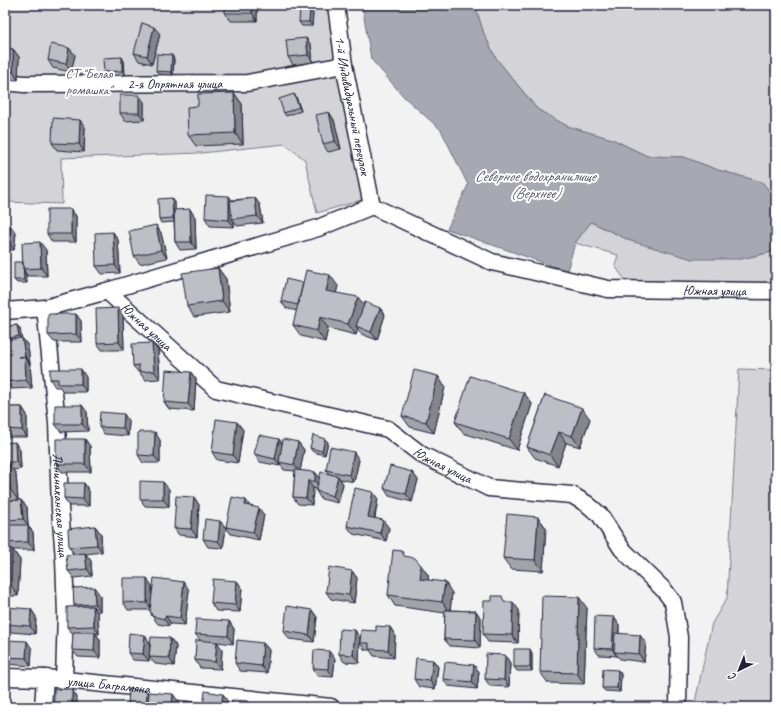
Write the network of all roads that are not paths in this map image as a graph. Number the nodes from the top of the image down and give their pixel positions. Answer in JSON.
{"nodes":[{"id":1,"x":336,"y":5,"type":"edge"},
{"id":2,"x":344,"y":65,"type":"junction"},
{"id":3,"x":5,"y":82,"type":"edge"},
{"id":4,"x":372,"y":206,"type":"junction"},
{"id":5,"x":107,"y":291,"type":"junction"},
{"id":6,"x":776,"y":292,"type":"edge"},
{"id":7,"x":45,"y":308,"type":"junction"},
{"id":8,"x":5,"y":311,"type":"edge"},
{"id":9,"x":5,"y":677,"type":"edge"},
{"id":10,"x":45,"y":678,"type":"junction"},
{"id":11,"x":64,"y":680,"type":"junction"},
{"id":12,"x":43,"y":707,"type":"edge"},
{"id":13,"x":331,"y":707,"type":"edge"},
{"id":14,"x":678,"y":707,"type":"edge"}],
"edges":[{"from":1,"to":2,"type":"street","name":"1-й Индивидуальный переулок"},
{"from":2,"to":3,"type":"street","name":"2-я Опрятная улица"},
{"from":2,"to":4,"type":"street","name":"1-й Индивидуальный переулок"},
{"from":4,"to":5,"type":"street","name":"Южная улица"},
{"from":4,"to":6,"type":"street","name":"Южная улица"},
{"from":5,"to":7,"type":"street","name":"Южная улица"},
{"from":5,"to":14,"type":"street","name":"Южная улица"},
{"from":7,"to":8,"type":"street","name":"Южная улица"},
{"from":7,"to":11,"type":"street","name":"Ленинаканская улица"},
{"from":9,"to":10,"type":"street","name":"улица Баграмяна"},
{"from":10,"to":11,"type":"street","name":"улица Баграмяна"},
{"from":10,"to":12,"type":"street"},
{"from":11,"to":13,"type":"street","name":"улица Баграмяна"}]}
